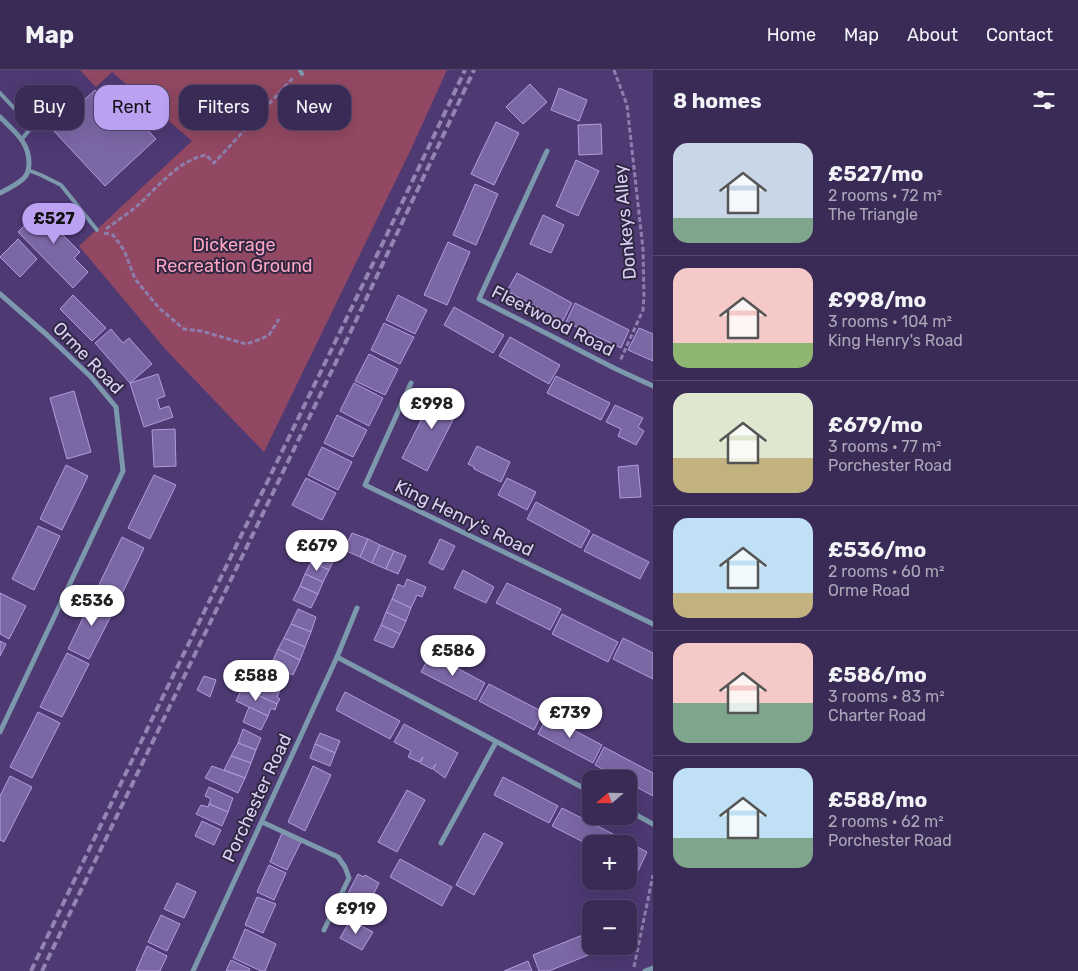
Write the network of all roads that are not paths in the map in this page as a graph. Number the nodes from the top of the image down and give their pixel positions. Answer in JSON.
{"nodes":[{"id":1,"x":0,"y":93,"type":"edge"},
{"id":2,"x":0,"y":117,"type":"edge"},
{"id":3,"x":22,"y":139,"type":"junction"},
{"id":4,"x":547,"y":151,"type":"dead end"},
{"id":5,"x":28,"y":170,"type":"junction"},
{"id":6,"x":0,"y":193,"type":"edge"},
{"id":7,"x":97,"y":230,"type":"dead end"},
{"id":8,"x":0,"y":294,"type":"edge"},
{"id":9,"x":411,"y":383,"type":"dead end"},
{"id":10,"x":653,"y":386,"type":"edge"},
{"id":11,"x":357,"y":608,"type":"dead end"},
{"id":12,"x":653,"y":624,"type":"edge"},
{"id":13,"x":337,"y":657,"type":"junction"},
{"id":14,"x":0,"y":732,"type":"edge"},
{"id":15,"x":496,"y":742,"type":"junction"},
{"id":16,"x":582,"y":787,"type":"edge"},
{"id":17,"x":638,"y":816,"type":"edge"},
{"id":18,"x":262,"y":822,"type":"junction"},
{"id":19,"x":653,"y":824,"type":"edge"},
{"id":20,"x":442,"y":843,"type":"dead end"},
{"id":21,"x":324,"y":930,"type":"dead end"},
{"id":22,"x":653,"y":968,"type":"edge"},
{"id":23,"x":193,"y":971,"type":"edge"},
{"id":24,"x":645,"y":971,"type":"edge"}],
"edges":[{"from":1,"to":3,"type":"lane"},
{"from":2,"to":3,"type":"street"},
{"from":3,"to":5,"type":"street"},
{"from":4,"to":10,"type":"street","name":"Fleetwood Road"},
{"from":5,"to":6,"type":"street"},
{"from":5,"to":7,"type":"lane"},
{"from":8,"to":14,"type":"street","name":"Orme Road"},
{"from":9,"to":12,"type":"street","name":"King Henry's Road"},
{"from":11,"to":13,"type":"street","name":"Porchester Road"},
{"from":13,"to":15,"type":"street"},
{"from":13,"to":18,"type":"street","name":"Porchester Road"},
{"from":15,"to":16,"type":"street"},
{"from":15,"to":20,"type":"street"},
{"from":17,"to":19,"type":"street"},
{"from":18,"to":21,"type":"street"},
{"from":18,"to":23,"type":"street","name":"Porchester Road"},
{"from":22,"to":24,"type":"street"}]}
